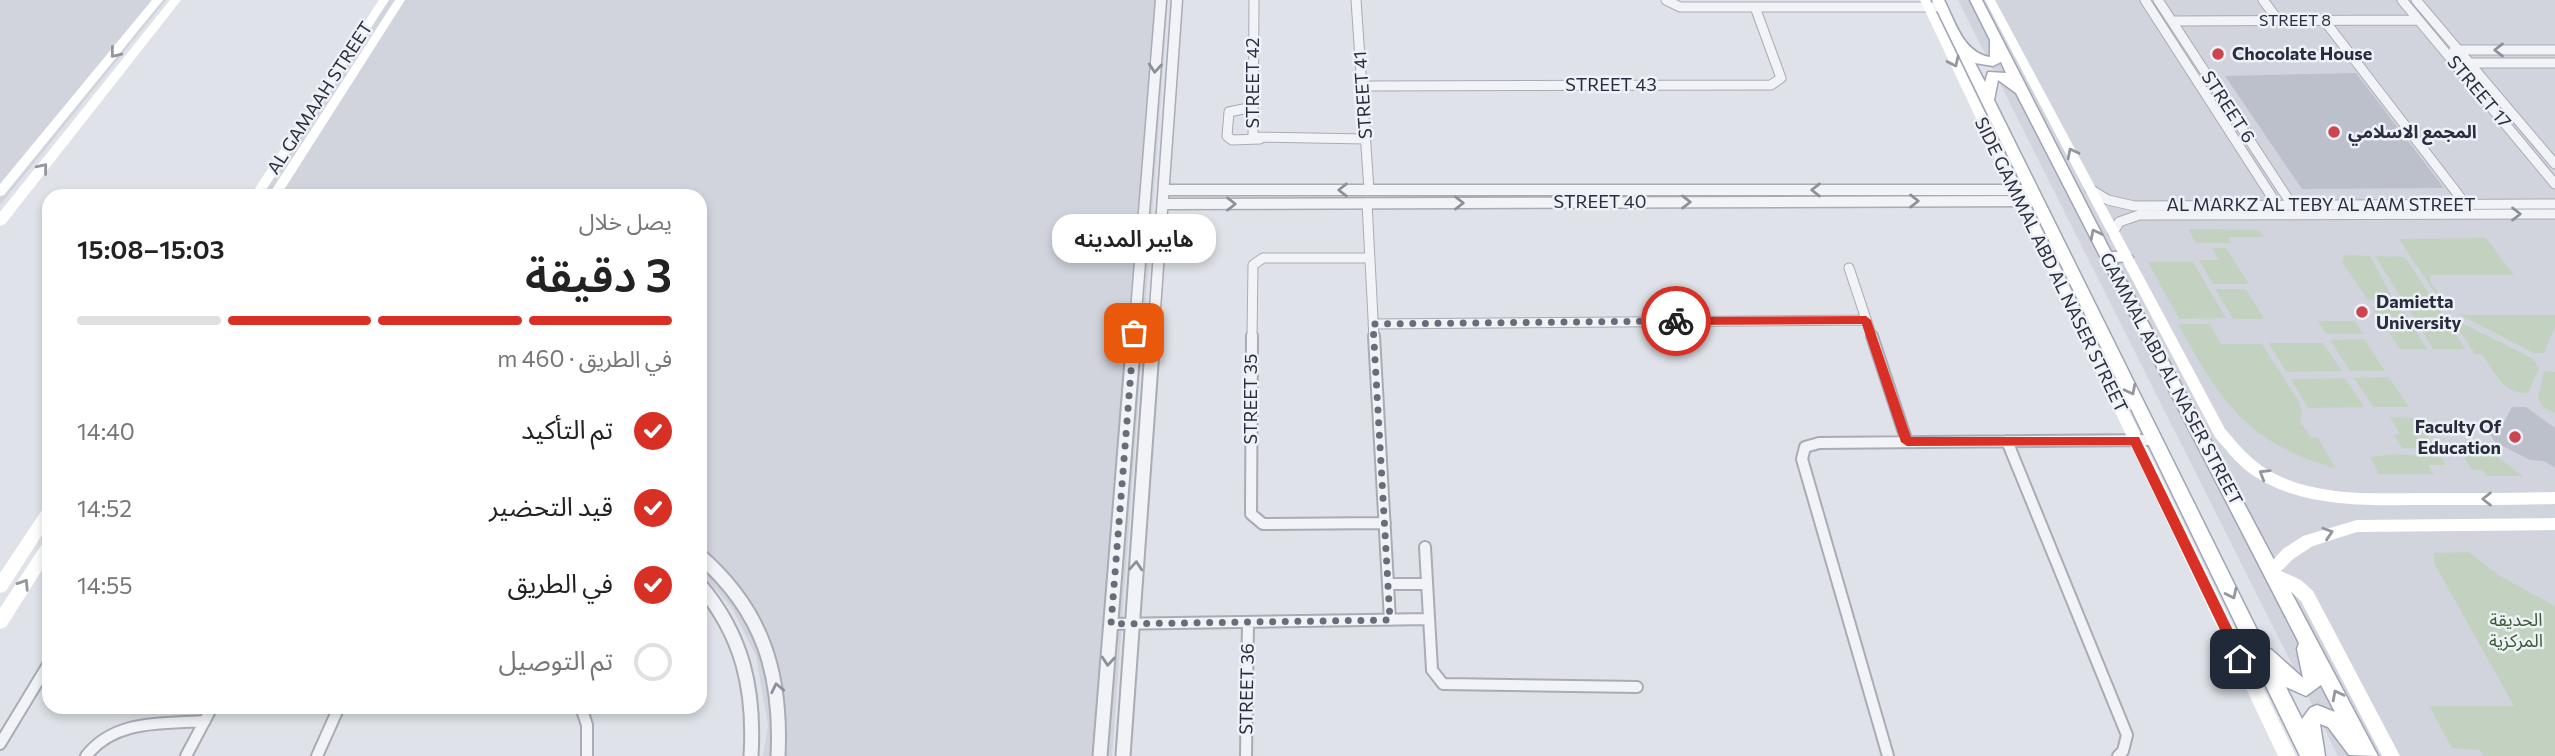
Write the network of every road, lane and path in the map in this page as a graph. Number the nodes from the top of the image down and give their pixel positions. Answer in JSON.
{"nodes":[{"id":1,"x":158,"y":0,"type":"edge"},
{"id":2,"x":176,"y":0,"type":"edge"},
{"id":3,"x":383,"y":0,"type":"edge"},
{"id":4,"x":400,"y":0,"type":"edge"},
{"id":5,"x":1161,"y":0,"type":"edge"},
{"id":6,"x":1177,"y":0,"type":"edge"},
{"id":7,"x":1254,"y":0,"type":"edge"},
{"id":8,"x":1356,"y":0,"type":"edge"},
{"id":9,"x":1666,"y":0,"type":"edge"},
{"id":10,"x":1976,"y":0,"type":"edge"},
{"id":11,"x":1990,"y":0,"type":"edge"},
{"id":12,"x":2145,"y":0,"type":"edge"},
{"id":13,"x":2158,"y":0,"type":"edge"},
{"id":14,"x":2263,"y":0,"type":"edge"},
{"id":15,"x":2402,"y":0,"type":"edge"},
{"id":16,"x":2416,"y":0,"type":"edge"},
{"id":17,"x":1933,"y":3,"type":"edge"},
{"id":18,"x":1828,"y":4,"type":"edge"},
{"id":19,"x":1755,"y":7,"type":"junction"},
{"id":20,"x":2278,"y":20,"type":"junction"},
{"id":21,"x":2324,"y":20,"type":"junction"},
{"id":22,"x":2418,"y":20,"type":"junction"},
{"id":23,"x":2172,"y":21,"type":"junction"},
{"id":24,"x":1995,"y":37,"type":"junction"},
{"id":25,"x":1960,"y":46,"type":"junction"},
{"id":26,"x":2444,"y":50,"type":"junction"},
{"id":27,"x":2458,"y":50,"type":"junction"},
{"id":28,"x":2555,"y":50,"type":"edge"},
{"id":29,"x":2178,"y":51,"type":"junction"},
{"id":30,"x":2191,"y":51,"type":"junction"},
{"id":31,"x":2455,"y":63,"type":"junction"},
{"id":32,"x":2470,"y":63,"type":"junction"},
{"id":33,"x":2555,"y":63,"type":"edge"},
{"id":34,"x":1362,"y":86,"type":"junction"},
{"id":35,"x":2031,"y":97,"type":"junction"},
{"id":36,"x":1988,"y":99,"type":"junction"},
{"id":37,"x":1252,"y":107,"type":"junction"},
{"id":38,"x":1260,"y":139,"type":"junction"},
{"id":39,"x":1366,"y":139,"type":"junction"},
{"id":40,"x":2555,"y":164,"type":"edge"},
{"id":41,"x":2555,"y":184,"type":"edge"},
{"id":42,"x":261,"y":189,"type":"edge"},
{"id":43,"x":278,"y":189,"type":"edge"},
{"id":44,"x":2090,"y":189,"type":"junction"},
{"id":45,"x":1164,"y":190,"type":"junction"},
{"id":46,"x":1369,"y":190,"type":"junction"},
{"id":47,"x":0,"y":192,"type":"edge"},
{"id":48,"x":2025,"y":195,"type":"junction"},
{"id":49,"x":1367,"y":203,"type":"junction"},
{"id":50,"x":1163,"y":204,"type":"junction"},
{"id":51,"x":2466,"y":204,"type":"junction"},
{"id":52,"x":2555,"y":204,"type":"edge"},
{"id":53,"x":2277,"y":205,"type":"junction"},
{"id":54,"x":2291,"y":205,"type":"junction"},
{"id":55,"x":2474,"y":214,"type":"junction"},
{"id":56,"x":2555,"y":214,"type":"edge"},
{"id":57,"x":2283,"y":215,"type":"junction"},
{"id":58,"x":2298,"y":215,"type":"junction"},
{"id":59,"x":0,"y":221,"type":"edge"},
{"id":60,"x":2113,"y":233,"type":"junction"},
{"id":61,"x":2106,"y":257,"type":"junction"},
{"id":62,"x":2126,"y":257,"type":"junction"},
{"id":63,"x":1370,"y":258,"type":"junction"},
{"id":64,"x":1849,"y":268,"type":"dead end"},
{"id":65,"x":1866,"y":320,"type":"junction"},
{"id":66,"x":1373,"y":324,"type":"junction"},
{"id":67,"x":2135,"y":440,"type":"junction"},
{"id":68,"x":2156,"y":440,"type":"junction"},
{"id":69,"x":2007,"y":441,"type":"junction"},
{"id":70,"x":1907,"y":442,"type":"junction"},
{"id":71,"x":2555,"y":498,"type":"edge"},
{"id":72,"x":2439,"y":499,"type":"junction"},
{"id":73,"x":42,"y":522,"type":"edge"},
{"id":74,"x":1385,"y":523,"type":"junction"},
{"id":75,"x":2455,"y":524,"type":"junction"},
{"id":76,"x":2555,"y":524,"type":"edge"},
{"id":77,"x":1425,"y":547,"type":"dead end"},
{"id":78,"x":42,"y":557,"type":"edge"},
{"id":79,"x":707,"y":562,"type":"edge"},
{"id":80,"x":2274,"y":573,"type":"junction"},
{"id":81,"x":1388,"y":584,"type":"junction"},
{"id":82,"x":1427,"y":584,"type":"junction"},
{"id":83,"x":0,"y":586,"type":"edge"},
{"id":84,"x":707,"y":594,"type":"edge"},
{"id":85,"x":1429,"y":619,"type":"junction"},
{"id":86,"x":1390,"y":620,"type":"junction"},
{"id":87,"x":0,"y":622,"type":"edge"},
{"id":88,"x":1248,"y":622,"type":"junction"},
{"id":89,"x":1132,"y":623,"type":"junction"},
{"id":90,"x":1111,"y":624,"type":"junction"},
{"id":91,"x":2302,"y":628,"type":"junction"},
{"id":92,"x":2257,"y":647,"type":"junction"},
{"id":93,"x":42,"y":675,"type":"edge"},
{"id":94,"x":1637,"y":687,"type":"dead end"},
{"id":95,"x":208,"y":714,"type":"edge"},
{"id":96,"x":337,"y":714,"type":"edge"},
{"id":97,"x":583,"y":714,"type":"edge"},
{"id":98,"x":205,"y":721,"type":"junction"},
{"id":99,"x":0,"y":744,"type":"edge"},
{"id":100,"x":86,"y":756,"type":"edge"},
{"id":101,"x":186,"y":756,"type":"edge"},
{"id":102,"x":317,"y":756,"type":"edge"},
{"id":103,"x":587,"y":756,"type":"edge"},
{"id":104,"x":751,"y":756,"type":"edge"},
{"id":105,"x":778,"y":756,"type":"edge"},
{"id":106,"x":1100,"y":756,"type":"edge"},
{"id":107,"x":1123,"y":756,"type":"edge"},
{"id":108,"x":1246,"y":756,"type":"edge"},
{"id":109,"x":1888,"y":756,"type":"edge"},
{"id":110,"x":2118,"y":756,"type":"edge"},
{"id":111,"x":2287,"y":756,"type":"edge"},
{"id":112,"x":2310,"y":756,"type":"edge"},
{"id":113,"x":2316,"y":756,"type":"edge"},
{"id":114,"x":2362,"y":756,"type":"edge"},
{"id":115,"x":2368,"y":756,"type":"edge"},
{"id":116,"x":2391,"y":756,"type":"edge"}],
"edges":[{"from":1,"to":2,"type":"main road"},
{"from":1,"to":47,"type":"main road","one_way":true},
{"from":59,"to":2,"type":"main road","one_way":true},
{"from":3,"to":42,"type":"main road","name":"AL GAMAAH STREET"},
{"from":4,"to":43,"type":"main road","name":"AL GAMAAH STREET"},
{"from":5,"to":90,"type":"street","one_way":true},
{"from":6,"to":45,"type":"street"},
{"from":7,"to":37,"type":"street","name":"STREET 42"},
{"from":8,"to":34,"type":"street","name":"STREET 41"},
{"from":9,"to":19,"type":"street"},
{"from":10,"to":24,"type":"main road","name":"GAMMAL ABD AL NASER STREET"},
{"from":11,"to":35,"type":"main road"},
{"from":12,"to":29,"type":"street","name":"STREET 6"},
{"from":13,"to":23,"type":"street","name":"STREET 6"},
{"from":14,"to":20,"type":"street"},
{"from":15,"to":22,"type":"street","name":"STREET 17"},
{"from":16,"to":27,"type":"street","name":"STREET 17"},
{"from":17,"to":18,"type":"street"},
{"from":17,"to":25,"type":"main road"},
{"from":17,"to":48,"type":"main road","name":"SIDE GAMMAL ABD AL NASER STREET","one_way":true},
{"from":18,"to":19,"type":"street"},
{"from":19,"to":34,"type":"street","name":"STREET 43"},
{"from":20,"to":21,"type":"street","name":"STREET 8"},
{"from":20,"to":23,"type":"street","name":"STREET 8"},
{"from":21,"to":22,"type":"street","name":"STREET 8"},
{"from":21,"to":51,"type":"street"},
{"from":22,"to":26,"type":"street","name":"STREET 17"},
{"from":23,"to":30,"type":"street","name":"STREET 6"},
{"from":24,"to":25,"type":"main road"},
{"from":24,"to":35,"type":"main road","name":"GAMMAL ABD AL NASER STREET"},
{"from":25,"to":36,"type":"main road"},
{"from":26,"to":27,"type":"street"},
{"from":26,"to":31,"type":"street","name":"STREET 17"},
{"from":28,"to":27,"type":"street","one_way":true},
{"from":27,"to":32,"type":"street","name":"STREET 17"},
{"from":29,"to":30,"type":"street"},
{"from":29,"to":53,"type":"street","name":"STREET 6"},
{"from":30,"to":54,"type":"street","name":"STREET 6"},
{"from":31,"to":32,"type":"street"},
{"from":31,"to":41,"type":"street","name":"STREET 17"},
{"from":32,"to":33,"type":"street"},
{"from":32,"to":40,"type":"street","name":"STREET 17"},
{"from":34,"to":39,"type":"street","name":"STREET 41"},
{"from":35,"to":36,"type":"main road"},
{"from":44,"to":35,"type":"main road","one_way":true},
{"from":61,"to":35,"type":"main road","name":"GAMMAL ABD AL NASER STREET","one_way":true},
{"from":36,"to":48,"type":"main road"},
{"from":37,"to":38,"type":"street","name":"STREET 42"},
{"from":37,"to":38,"type":"street"},
{"from":38,"to":39,"type":"street","name":"STREET 42"},
{"from":39,"to":46,"type":"street","name":"STREET 41"},
{"from":44,"to":53,"type":"street","name":"AL MARKZ AL TEBY AL AAM STREET"},
{"from":44,"to":60,"type":"main road"},
{"from":46,"to":45,"type":"street","name":"STREET 40","one_way":true},
{"from":45,"to":50,"type":"street"},
{"from":48,"to":46,"type":"street","name":"STREET 40","one_way":true},
{"from":49,"to":48,"type":"street","name":"STREET 40","one_way":true},
{"from":48,"to":67,"type":"main road","name":"SIDE GAMMAL ABD AL NASER STREET"},
{"from":48,"to":68,"type":"main road","one_way":true},
{"from":50,"to":49,"type":"street","name":"STREET 40","one_way":true},
{"from":49,"to":63,"type":"street"},
{"from":89,"to":50,"type":"street","one_way":true},
{"from":51,"to":52,"type":"street","name":"AL MARKZ AL TEBY AL AAM STREET"},
{"from":51,"to":54,"type":"street","name":"AL MARKZ AL TEBY AL AAM STREET"},
{"from":51,"to":55,"type":"street"},
{"from":53,"to":54,"type":"street","name":"AL MARKZ AL TEBY AL AAM STREET"},
{"from":53,"to":57,"type":"street","name":"STREET 6"},
{"from":54,"to":58,"type":"street","name":"STREET 6"},
{"from":55,"to":56,"type":"street","name":"AL MARKZ AL TEBY AL AAM STREET","one_way":true},
{"from":55,"to":58,"type":"street","name":"AL MARKZ AL TEBY AL AAM STREET"},
{"from":57,"to":58,"type":"street","name":"AL MARKZ AL TEBY AL AAM STREET"},
{"from":57,"to":60,"type":"street","name":"AL MARKZ AL TEBY AL AAM STREET"},
{"from":60,"to":62,"type":"main road"},
{"from":61,"to":62,"type":"main road"},
{"from":61,"to":80,"type":"main road","name":"GAMMAL ABD AL NASER STREET"},
{"from":72,"to":62,"type":"main road","one_way":true},
{"from":63,"to":66,"type":"street"},
{"from":63,"to":74,"type":"street","name":"STREET 35"},
{"from":64,"to":65,"type":"street"},
{"from":65,"to":66,"type":"street"},
{"from":65,"to":70,"type":"street"},
{"from":66,"to":74,"type":"street"},
{"from":67,"to":68,"type":"street"},
{"from":67,"to":69,"type":"street"},
{"from":67,"to":111,"type":"main road","name":"SIDE GAMMAL ABD AL NASER STREET"},
{"from":68,"to":92,"type":"main road","one_way":true},
{"from":69,"to":70,"type":"street"},
{"from":69,"to":110,"type":"street"},
{"from":70,"to":109,"type":"street"},
{"from":71,"to":72,"type":"main road","one_way":true},
{"from":72,"to":75,"type":"main road"},
{"from":73,"to":83,"type":"main road"},
{"from":74,"to":81,"type":"street"},
{"from":75,"to":76,"type":"main road"},
{"from":80,"to":75,"type":"main road","one_way":true},
{"from":77,"to":82,"type":"street"},
{"from":87,"to":78,"type":"main road","one_way":true},
{"from":105,"to":79,"type":"street","one_way":true},
{"from":80,"to":91,"type":"main road","name":"GAMMAL ABD AL NASER STREET"},
{"from":80,"to":116,"type":"main road"},
{"from":81,"to":82,"type":"street"},
{"from":81,"to":86,"type":"street"},
{"from":82,"to":85,"type":"street"},
{"from":84,"to":104,"type":"street"},
{"from":85,"to":86,"type":"street"},
{"from":85,"to":94,"type":"street"},
{"from":86,"to":88,"type":"street"},
{"from":88,"to":89,"type":"street"},
{"from":88,"to":108,"type":"street","name":"STREET 36"},
{"from":89,"to":90,"type":"street"},
{"from":89,"to":107,"type":"street"},
{"from":90,"to":106,"type":"street","one_way":true},
{"from":91,"to":92,"type":"main road"},
{"from":115,"to":91,"type":"main road","name":"GAMMAL ABD AL NASER STREET","one_way":true},
{"from":92,"to":112,"type":"main road"},
{"from":93,"to":99,"type":"street"},
{"from":95,"to":98,"type":"street"},
{"from":96,"to":102,"type":"street"},
{"from":97,"to":103,"type":"street"},
{"from":98,"to":100,"type":"street"},
{"from":98,"to":101,"type":"street"},
{"from":113,"to":114,"type":"main road"}]}
